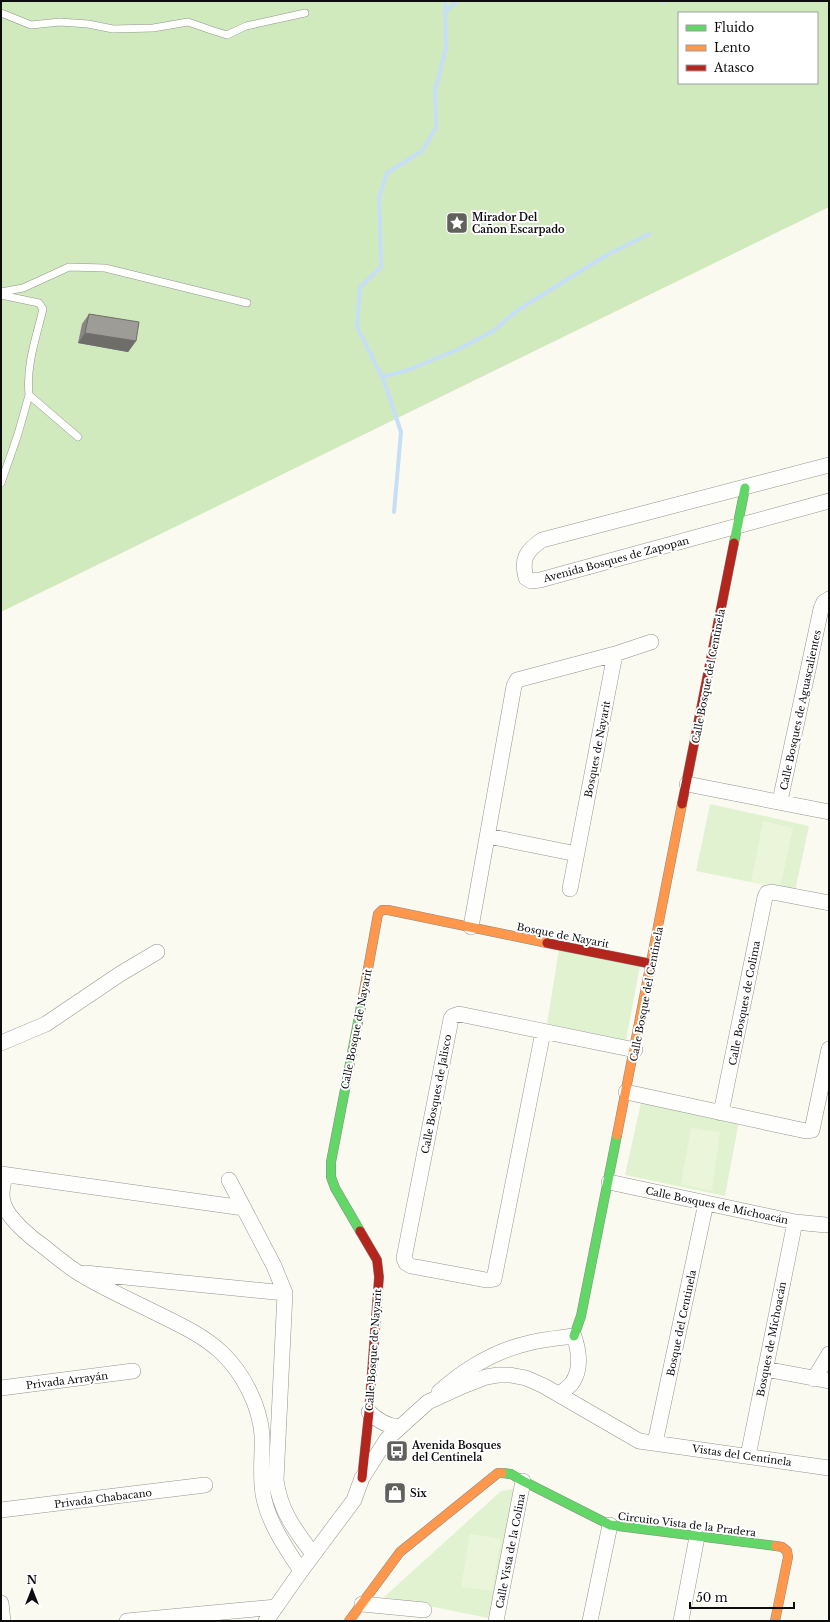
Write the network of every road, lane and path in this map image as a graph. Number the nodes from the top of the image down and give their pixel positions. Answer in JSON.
{"nodes":[{"id":1,"x":1,"y":13,"type":"edge"},
{"id":2,"x":305,"y":13,"type":"dead end"},
{"id":3,"x":1,"y":294,"type":"edge"},
{"id":4,"x":247,"y":303,"type":"dead end"},
{"id":5,"x":29,"y":395,"type":"junction"},
{"id":6,"x":78,"y":437,"type":"dead end"},
{"id":7,"x":829,"y":465,"type":"edge"},
{"id":8,"x":1,"y":483,"type":"edge"},
{"id":9,"x":745,"y":488,"type":"junction"},
{"id":10,"x":829,"y":501,"type":"edge"},
{"id":11,"x":738,"y":526,"type":"junction"},
{"id":12,"x":829,"y":598,"type":"edge"},
{"id":13,"x":651,"y":642,"type":"dead end"},
{"id":14,"x":615,"y":654,"type":"junction"},
{"id":15,"x":687,"y":784,"type":"junction"},
{"id":16,"x":780,"y":801,"type":"junction"},
{"id":17,"x":829,"y":812,"type":"edge"},
{"id":18,"x":488,"y":836,"type":"junction"},
{"id":19,"x":576,"y":854,"type":"junction"},
{"id":20,"x":570,"y":889,"type":"dead end"},
{"id":21,"x":829,"y":903,"type":"edge"},
{"id":22,"x":470,"y":927,"type":"junction"},
{"id":23,"x":157,"y":952,"type":"dead end"},
{"id":24,"x":652,"y":964,"type":"junction"},
{"id":25,"x":543,"y":1032,"type":"junction"},
{"id":26,"x":1,"y":1043,"type":"edge"},
{"id":27,"x":829,"y":1049,"type":"edge"},
{"id":28,"x":635,"y":1050,"type":"junction"},
{"id":29,"x":626,"y":1092,"type":"junction"},
{"id":30,"x":721,"y":1113,"type":"junction"},
{"id":31,"x":3,"y":1175,"type":"edge"},
{"id":32,"x":229,"y":1180,"type":"dead end"},
{"id":33,"x":609,"y":1182,"type":"junction"},
{"id":34,"x":706,"y":1203,"type":"junction"},
{"id":35,"x":244,"y":1208,"type":"junction"},
{"id":36,"x":795,"y":1222,"type":"junction"},
{"id":37,"x":826,"y":1225,"type":"dead end"},
{"id":38,"x":78,"y":1272,"type":"junction"},
{"id":39,"x":285,"y":1293,"type":"junction"},
{"id":40,"x":574,"y":1336,"type":"junction"},
{"id":41,"x":506,"y":1350,"type":"junction"},
{"id":42,"x":829,"y":1354,"type":"edge"},
{"id":43,"x":765,"y":1369,"type":"junction"},
{"id":44,"x":133,"y":1371,"type":"dead end"},
{"id":45,"x":510,"y":1375,"type":"junction"},
{"id":46,"x":814,"y":1379,"type":"junction"},
{"id":47,"x":829,"y":1381,"type":"edge"},
{"id":48,"x":1,"y":1388,"type":"edge"},
{"id":49,"x":560,"y":1394,"type":"junction"},
{"id":50,"x":428,"y":1402,"type":"junction"},
{"id":51,"x":369,"y":1412,"type":"junction"},
{"id":52,"x":259,"y":1417,"type":"junction"},
{"id":53,"x":279,"y":1418,"type":"junction"},
{"id":54,"x":400,"y":1427,"type":"junction"},
{"id":55,"x":655,"y":1443,"type":"junction"},
{"id":56,"x":748,"y":1456,"type":"junction"},
{"id":57,"x":829,"y":1468,"type":"edge"},
{"id":58,"x":362,"y":1478,"type":"junction"},
{"id":59,"x":523,"y":1481,"type":"junction"},
{"id":60,"x":205,"y":1485,"type":"dead end"},
{"id":61,"x":1,"y":1510,"type":"edge"},
{"id":62,"x":610,"y":1525,"type":"junction"},
{"id":63,"x":697,"y":1537,"type":"junction"},
{"id":64,"x":313,"y":1554,"type":"junction"},
{"id":65,"x":301,"y":1571,"type":"junction"},
{"id":66,"x":1,"y":1603,"type":"edge"},
{"id":67,"x":362,"y":1604,"type":"junction"},
{"id":68,"x":276,"y":1607,"type":"junction"},
{"id":69,"x":424,"y":1610,"type":"dead end"},
{"id":70,"x":4,"y":1621,"type":"edge"},
{"id":71,"x":127,"y":1621,"type":"edge"},
{"id":72,"x":266,"y":1621,"type":"edge"},
{"id":73,"x":349,"y":1621,"type":"edge"},
{"id":74,"x":496,"y":1621,"type":"edge"},
{"id":75,"x":590,"y":1621,"type":"edge"},
{"id":76,"x":681,"y":1621,"type":"edge"},
{"id":77,"x":775,"y":1621,"type":"edge"}],
"edges":[{"from":1,"to":2,"type":"lane"},
{"from":3,"to":4,"type":"lane"},
{"from":3,"to":5,"type":"lane"},
{"from":5,"to":6,"type":"lane"},
{"from":5,"to":8,"type":"lane"},
{"from":7,"to":9,"type":"street","name":"Avenida Bosques de Zapopan"},
{"from":9,"to":11,"type":"street","name":"Calle Bosque del Centinela"},
{"from":9,"to":11,"type":"street","name":"Avenida Bosques de Zapopan"},
{"from":10,"to":11,"type":"street","name":"Avenida Bosques de Zapopan"},
{"from":11,"to":15,"type":"street","name":"Calle Bosque del Centinela"},
{"from":12,"to":16,"type":"street","name":"Calle Bosques de Aguascalientes"},
{"from":13,"to":14,"type":"street"},
{"from":14,"to":18,"type":"street"},
{"from":14,"to":19,"type":"street","name":"Bosques de Nayarit"},
{"from":15,"to":16,"type":"street","name":"Calle Bosques de Aguascalientes"},
{"from":15,"to":24,"type":"street","name":"Calle Bosque del Centinela"},
{"from":16,"to":17,"type":"street","name":"Calle Bosques de Aguascalientes"},
{"from":18,"to":19,"type":"street"},
{"from":18,"to":22,"type":"street"},
{"from":19,"to":20,"type":"street","name":"Bosques de Nayarit"},
{"from":21,"to":30,"type":"street","name":"Calle Bosques de Colima"},
{"from":22,"to":24,"type":"street","name":"Bosque de Nayarit"},
{"from":22,"to":51,"type":"street","name":"Calle Bosque de Nayarit"},
{"from":23,"to":26,"type":"street"},
{"from":24,"to":28,"type":"street","name":"Calle Bosque del Centinela"},
{"from":25,"to":25,"type":"street","name":"Calle Bosques de Jalisco"},
{"from":25,"to":28,"type":"street","name":"Calle Bosques de Jalisco"},
{"from":27,"to":30,"type":"street"},
{"from":28,"to":29,"type":"street","name":"Calle Bosque del Centinela"},
{"from":29,"to":30,"type":"street"},
{"from":29,"to":33,"type":"street","name":"Calle Bosque del Centinela"},
{"from":31,"to":35,"type":"street"},
{"from":31,"to":38,"type":"street"},
{"from":32,"to":35,"type":"street"},
{"from":33,"to":34,"type":"street","name":"Calle Bosques de Michoacán"},
{"from":33,"to":40,"type":"street","name":"Calle Bosque del Centinela"},
{"from":34,"to":36,"type":"street","name":"Calle Bosques de Michoacán"},
{"from":34,"to":55,"type":"street","name":"Bosque del Centinela"},
{"from":35,"to":39,"type":"street"},
{"from":36,"to":37,"type":"street","name":"Calle Bosques de Michoacán"},
{"from":36,"to":43,"type":"street","name":"Bosques de Michoacán"},
{"from":38,"to":39,"type":"street"},
{"from":38,"to":52,"type":"street"},
{"from":39,"to":53,"type":"street"},
{"from":40,"to":41,"type":"street"},
{"from":40,"to":49,"type":"street"},
{"from":41,"to":45,"type":"street"},
{"from":41,"to":50,"type":"street"},
{"from":42,"to":46,"type":"street"},
{"from":43,"to":46,"type":"street"},
{"from":43,"to":56,"type":"street","name":"Bosques de Michoacán"},
{"from":44,"to":48,"type":"street","name":"Privada Arrayán"},
{"from":45,"to":49,"type":"street","name":"Vistas del Centinela"},
{"from":45,"to":50,"type":"street","name":"Vistas del Centinela"},
{"from":46,"to":47,"type":"street"},
{"from":49,"to":55,"type":"street","name":"Vistas del Centinela"},
{"from":50,"to":54,"type":"street"},
{"from":51,"to":54,"type":"street"},
{"from":51,"to":58,"type":"street","name":"Calle Bosque de Nayarit"},
{"from":52,"to":53,"type":"street"},
{"from":52,"to":65,"type":"street"},
{"from":53,"to":64,"type":"street"},
{"from":54,"to":58,"type":"street"},
{"from":55,"to":56,"type":"street","name":"Vistas del Centinela"},
{"from":56,"to":57,"type":"street","name":"Vistas del Centinela"},
{"from":58,"to":64,"type":"street"},
{"from":59,"to":62,"type":"street","name":"Circuito Vista de la Pradera"},
{"from":59,"to":67,"type":"street","name":"Circuito Vista de la Pradera"},
{"from":59,"to":74,"type":"street","name":"Calle Vista de la Colina"},
{"from":60,"to":61,"type":"street","name":"Privada Chabacano"},
{"from":62,"to":63,"type":"street","name":"Circuito Vista de la Pradera"},
{"from":62,"to":75,"type":"street"},
{"from":63,"to":76,"type":"street"},
{"from":63,"to":77,"type":"street","name":"Circuito Vista de la Pradera"},
{"from":64,"to":65,"type":"street"},
{"from":65,"to":68,"type":"street"},
{"from":66,"to":70,"type":"street"},
{"from":67,"to":69,"type":"street"},
{"from":67,"to":73,"type":"street","name":"Circuito Vista de la Pradera"},
{"from":68,"to":71,"type":"street"},
{"from":68,"to":72,"type":"street"}]}
